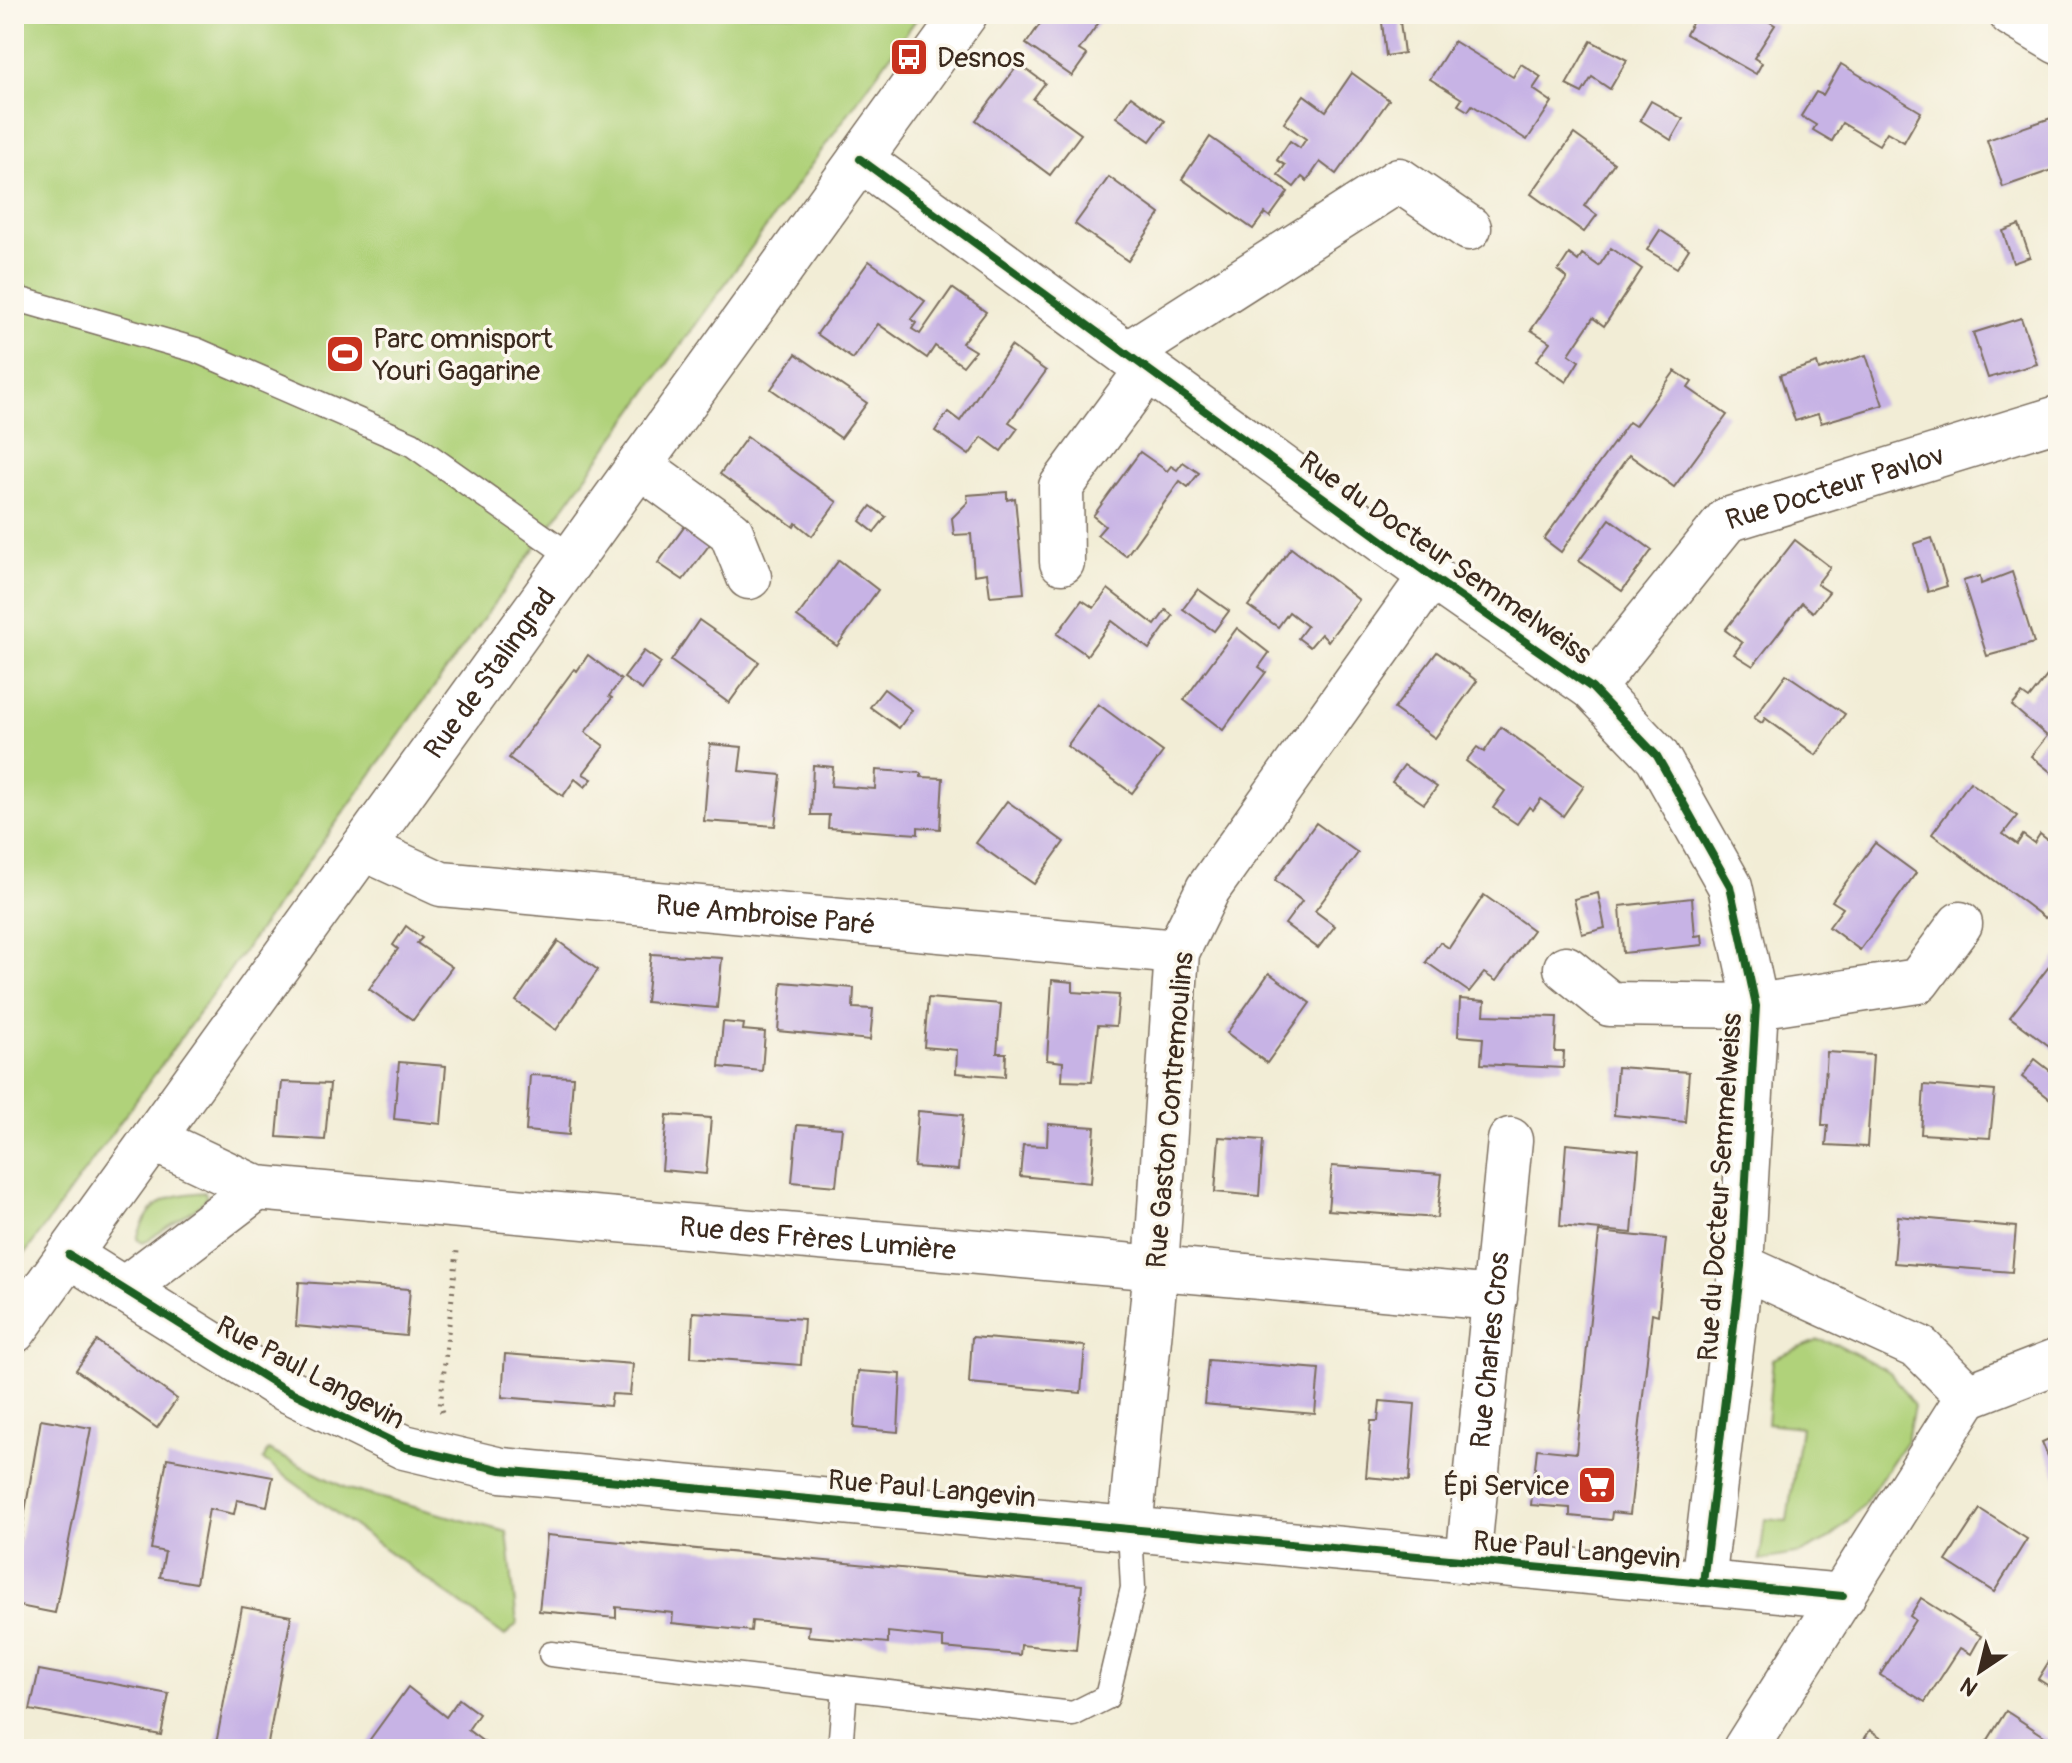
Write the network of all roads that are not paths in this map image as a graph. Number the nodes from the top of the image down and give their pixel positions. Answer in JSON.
{"nodes":[{"id":1,"x":965,"y":14,"type":"edge"},
{"id":2,"x":2011,"y":14,"type":"edge"},
{"id":3,"x":2058,"y":42,"type":"edge"},
{"id":4,"x":860,"y":159,"type":"junction"},
{"id":5,"x":1469,"y":228,"type":"dead end"},
{"id":6,"x":14,"y":298,"type":"edge"},
{"id":7,"x":1137,"y":362,"type":"junction"},
{"id":8,"x":2058,"y":418,"type":"edge"},
{"id":9,"x":639,"y":465,"type":"junction"},
{"id":10,"x":572,"y":557,"type":"junction"},
{"id":11,"x":1062,"y":562,"type":"dead end"},
{"id":12,"x":1431,"y":576,"type":"junction"},
{"id":13,"x":749,"y":577,"type":"dead end"},
{"id":14,"x":1592,"y":688,"type":"junction"},
{"id":15,"x":363,"y":848,"type":"junction"},
{"id":16,"x":1960,"y":924,"type":"dead end"},
{"id":17,"x":1177,"y":952,"type":"junction"},
{"id":18,"x":1566,"y":968,"type":"dead end"},
{"id":19,"x":1756,"y":1006,"type":"junction"},
{"id":20,"x":153,"y":1139,"type":"junction"},
{"id":21,"x":1510,"y":1140,"type":"dead end"},
{"id":22,"x":257,"y":1188,"type":"junction"},
{"id":23,"x":69,"y":1255,"type":"junction"},
{"id":24,"x":1741,"y":1266,"type":"junction"},
{"id":25,"x":1156,"y":1268,"type":"junction"},
{"id":26,"x":123,"y":1290,"type":"junction"},
{"id":27,"x":1495,"y":1298,"type":"junction"},
{"id":28,"x":14,"y":1331,"type":"edge"},
{"id":29,"x":2058,"y":1361,"type":"edge"},
{"id":30,"x":1968,"y":1396,"type":"junction"},
{"id":31,"x":1130,"y":1529,"type":"junction"},
{"id":32,"x":1468,"y":1561,"type":"junction"},
{"id":33,"x":1703,"y":1583,"type":"junction"},
{"id":34,"x":1843,"y":1596,"type":"junction"},
{"id":35,"x":551,"y":1654,"type":"dead end"},
{"id":36,"x":845,"y":1688,"type":"junction"},
{"id":37,"x":840,"y":1749,"type":"edge"},
{"id":38,"x":1745,"y":1749,"type":"edge"}],
"edges":[{"from":1,"to":4,"type":"street","name":"Rue de Stalingrad"},
{"from":2,"to":3,"type":"street"},
{"from":4,"to":7,"type":"street","name":"Rue du Docteur Semmelweiss"},
{"from":4,"to":9,"type":"street","name":"Rue de Stalingrad"},
{"from":5,"to":7,"type":"street"},
{"from":6,"to":10,"type":"lane"},
{"from":7,"to":11,"type":"street"},
{"from":7,"to":12,"type":"street","name":"Rue du Docteur Semmelweiss"},
{"from":8,"to":14,"type":"street","name":"Rue Docteur Pavlov"},
{"from":9,"to":10,"type":"street","name":"Rue de Stalingrad"},
{"from":9,"to":13,"type":"street"},
{"from":10,"to":15,"type":"street","name":"Rue de Stalingrad"},
{"from":12,"to":14,"type":"street","name":"Rue du Docteur Semmelweiss"},
{"from":12,"to":17,"type":"street","name":"Rue Gaston Contremoulins"},
{"from":14,"to":19,"type":"street","name":"Rue du Docteur Semmelweiss"},
{"from":15,"to":17,"type":"street","name":"Rue Ambroise Paré"},
{"from":15,"to":20,"type":"street","name":"Rue de Stalingrad"},
{"from":16,"to":19,"type":"street"},
{"from":17,"to":25,"type":"street","name":"Rue Gaston Contremoulins"},
{"from":18,"to":19,"type":"street"},
{"from":19,"to":24,"type":"street","name":"Rue du Docteur Semmelweiss"},
{"from":20,"to":22,"type":"street","name":"Rue des Frères Lumière"},
{"from":20,"to":23,"type":"street","name":"Rue de Stalingrad"},
{"from":21,"to":27,"type":"street","name":"Rue Charles Cros"},
{"from":22,"to":25,"type":"street","name":"Rue des Frères Lumière"},
{"from":22,"to":26,"type":"street"},
{"from":23,"to":26,"type":"street","name":"Rue Paul Langevin"},
{"from":23,"to":28,"type":"street","name":"Rue de Stalingrad"},
{"from":24,"to":30,"type":"street"},
{"from":24,"to":33,"type":"street","name":"Rue du Docteur Semmelweiss"},
{"from":25,"to":27,"type":"street","name":"Rue des Frères Lumière"},
{"from":25,"to":31,"type":"street","name":"Rue Gaston Contremoulins"},
{"from":26,"to":31,"type":"street","name":"Rue Paul Langevin"},
{"from":27,"to":32,"type":"street","name":"Rue Charles Cros"},
{"from":29,"to":30,"type":"street"},
{"from":30,"to":34,"type":"street"},
{"from":31,"to":32,"type":"street","name":"Rue Paul Langevin"},
{"from":31,"to":36,"type":"lane"},
{"from":32,"to":33,"type":"street","name":"Rue Paul Langevin"},
{"from":33,"to":34,"type":"street","name":"Rue Paul Langevin"},
{"from":34,"to":38,"type":"street"},
{"from":35,"to":36,"type":"lane"},
{"from":36,"to":37,"type":"lane"}]}
